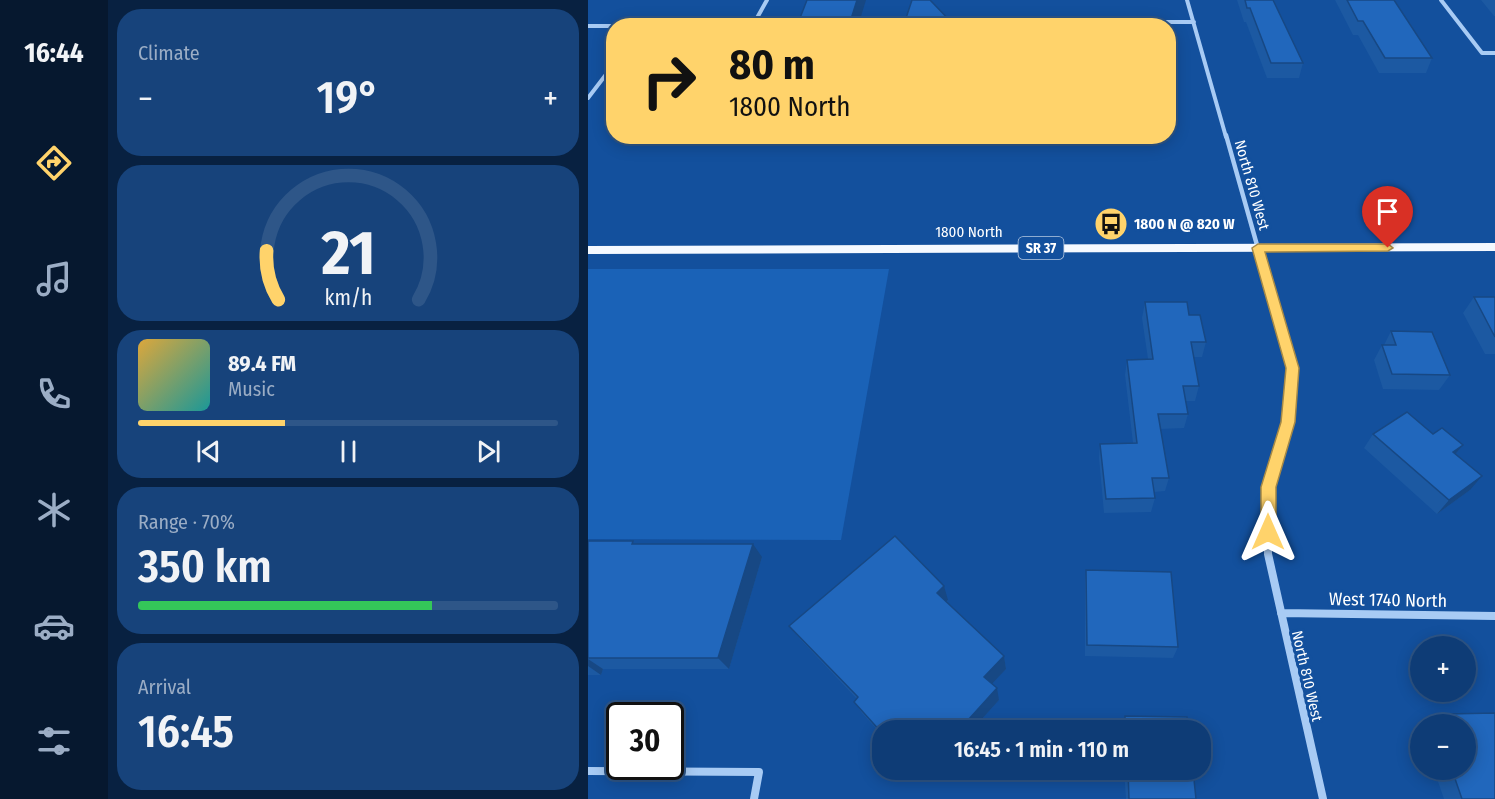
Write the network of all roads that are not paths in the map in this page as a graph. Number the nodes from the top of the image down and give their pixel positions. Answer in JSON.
{"nodes":[{"id":1,"x":767,"y":0,"type":"edge"},
{"id":2,"x":1187,"y":0,"type":"edge"},
{"id":3,"x":1441,"y":0,"type":"edge"},
{"id":4,"x":757,"y":18,"type":"edge"},
{"id":5,"x":1176,"y":22,"type":"edge"},
{"id":6,"x":1194,"y":22,"type":"junction"},
{"id":7,"x":588,"y":26,"type":"edge"},
{"id":8,"x":606,"y":26,"type":"edge"},
{"id":9,"x":1495,"y":53,"type":"edge"},
{"id":10,"x":606,"y":74,"type":"edge"},
{"id":11,"x":588,"y":98,"type":"edge"},
{"id":12,"x":1258,"y":248,"type":"junction"},
{"id":13,"x":1495,"y":248,"type":"edge"},
{"id":14,"x":588,"y":250,"type":"edge"},
{"id":15,"x":1281,"y":613,"type":"junction"},
{"id":16,"x":1495,"y":616,"type":"edge"},
{"id":17,"x":588,"y":771,"type":"edge"},
{"id":18,"x":754,"y":799,"type":"edge"},
{"id":19,"x":1323,"y":799,"type":"edge"}],
"edges":[{"from":1,"to":4,"type":"street"},
{"from":2,"to":6,"type":"street","name":"North 810 West"},
{"from":3,"to":9,"type":"street"},
{"from":5,"to":6,"type":"street"},
{"from":6,"to":12,"type":"street","name":"North 810 West"},
{"from":7,"to":8,"type":"street"},
{"from":10,"to":11,"type":"street"},
{"from":12,"to":13,"type":"main road","name":"1800 North","number":"SR 37"},
{"from":12,"to":14,"type":"main road","name":"1800 North","number":"SR 37"},
{"from":12,"to":15,"type":"street","name":"North 810 West"},
{"from":15,"to":16,"type":"street","name":"West 1740 North"},
{"from":15,"to":19,"type":"street","name":"North 810 West"},
{"from":17,"to":18,"type":"street"}]}
